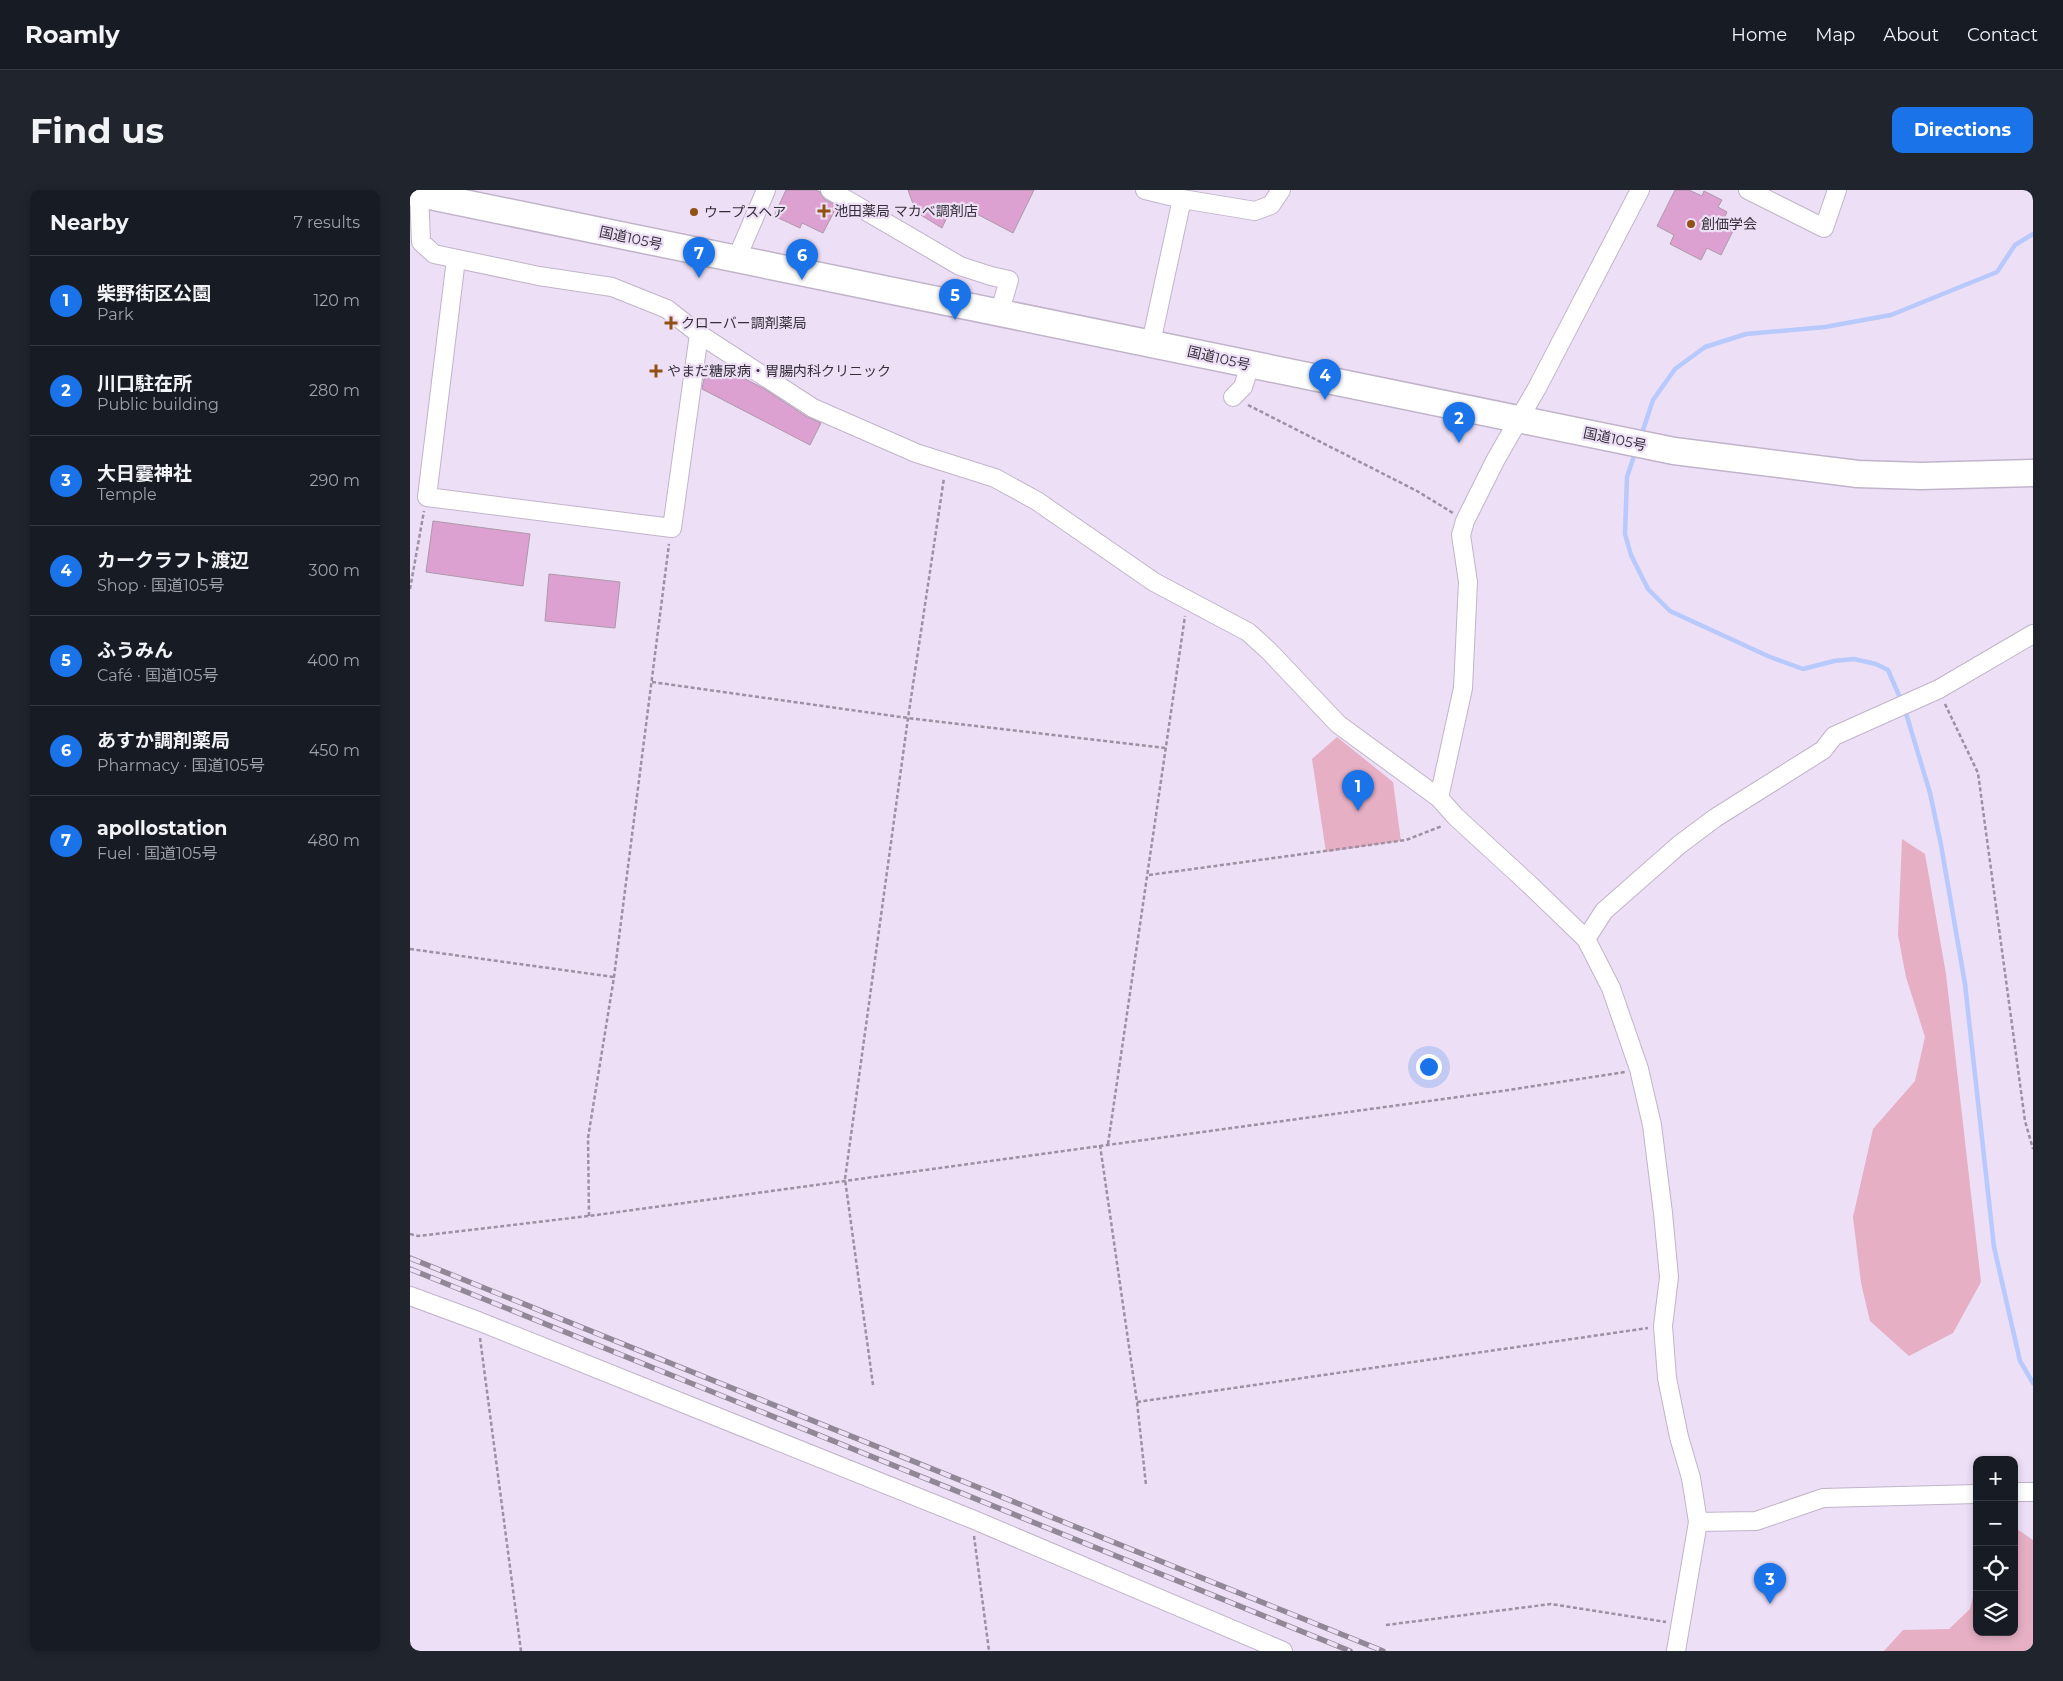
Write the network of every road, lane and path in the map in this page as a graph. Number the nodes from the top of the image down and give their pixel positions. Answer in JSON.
{"nodes":[{"id":1,"x":766,"y":190,"type":"edge"},
{"id":2,"x":830,"y":190,"type":"edge"},
{"id":3,"x":1145,"y":190,"type":"edge"},
{"id":4,"x":1281,"y":190,"type":"edge"},
{"id":5,"x":1640,"y":190,"type":"edge"},
{"id":6,"x":1748,"y":190,"type":"edge"},
{"id":7,"x":1837,"y":190,"type":"edge"},
{"id":8,"x":416,"y":192,"type":"edge"},
{"id":9,"x":1182,"y":199,"type":"junction"},
{"id":10,"x":456,"y":259,"type":"junction"},
{"id":11,"x":736,"y":260,"type":"junction"},
{"id":12,"x":999,"y":314,"type":"junction"},
{"id":13,"x":699,"y":334,"type":"junction"},
{"id":14,"x":1151,"y":343,"type":"junction"},
{"id":15,"x":1250,"y":365,"type":"junction"},
{"id":16,"x":1233,"y":397,"type":"joint"},
{"id":17,"x":1519,"y":420,"type":"junction"},
{"id":18,"x":947,"y":463,"type":"junction"},
{"id":19,"x":2033,"y":473,"type":"edge"},
{"id":20,"x":427,"y":497,"type":"junction"},
{"id":21,"x":1465,"y":521,"type":"junction"},
{"id":22,"x":672,"y":528,"type":"junction"},
{"id":23,"x":410,"y":589,"type":"edge"},
{"id":24,"x":1188,"y":600,"type":"junction"},
{"id":25,"x":2033,"y":634,"type":"edge"},
{"id":26,"x":652,"y":682,"type":"junction"},
{"id":27,"x":1939,"y":689,"type":"junction"},
{"id":28,"x":908,"y":718,"type":"junction"},
{"id":29,"x":1165,"y":748,"type":"junction"},
{"id":30,"x":1439,"y":798,"type":"junction"},
{"id":31,"x":1456,"y":817,"type":"junction"},
{"id":32,"x":1148,"y":875,"type":"junction"},
{"id":33,"x":1586,"y":940,"type":"junction"},
{"id":34,"x":410,"y":949,"type":"edge"},
{"id":35,"x":614,"y":977,"type":"junction"},
{"id":36,"x":1639,"y":1069,"type":"junction"},
{"id":37,"x":1108,"y":1144,"type":"junction"},
{"id":38,"x":1100,"y":1145,"type":"junction"},
{"id":39,"x":2033,"y":1148,"type":"edge"},
{"id":40,"x":845,"y":1179,"type":"junction"},
{"id":41,"x":589,"y":1216,"type":"junction"},
{"id":42,"x":410,"y":1234,"type":"edge"},
{"id":43,"x":410,"y":1296,"type":"edge"},
{"id":44,"x":478,"y":1321,"type":"junction"},
{"id":45,"x":1663,"y":1326,"type":"junction"},
{"id":46,"x":873,"y":1386,"type":"dead end"},
{"id":47,"x":1137,"y":1402,"type":"junction"},
{"id":48,"x":1146,"y":1485,"type":"dead end"},
{"id":49,"x":2018,"y":1492,"type":"edge"},
{"id":50,"x":2033,"y":1492,"type":"edge"},
{"id":51,"x":1973,"y":1494,"type":"edge"},
{"id":52,"x":972,"y":1519,"type":"junction"},
{"id":53,"x":1698,"y":1522,"type":"junction"},
{"id":54,"x":1680,"y":1624,"type":"junction"},
{"id":55,"x":1386,"y":1625,"type":"dead end"},
{"id":56,"x":521,"y":1651,"type":"edge"},
{"id":57,"x":990,"y":1651,"type":"edge"},
{"id":58,"x":1283,"y":1651,"type":"edge"},
{"id":59,"x":1676,"y":1651,"type":"edge"}],
"edges":[{"from":1,"to":11,"type":"street"},
{"from":2,"to":12,"type":"street"},
{"from":3,"to":9,"type":"street"},
{"from":4,"to":9,"type":"street"},
{"from":5,"to":17,"type":"street"},
{"from":6,"to":7,"type":"street"},
{"from":8,"to":10,"type":"street"},
{"from":8,"to":11,"type":"highway","name":"国道105号"},
{"from":9,"to":14,"type":"street"},
{"from":10,"to":13,"type":"street"},
{"from":10,"to":20,"type":"street"},
{"from":11,"to":12,"type":"highway","name":"国道105号"},
{"from":12,"to":14,"type":"highway","name":"国道105号"},
{"from":13,"to":18,"type":"street"},
{"from":13,"to":22,"type":"street"},
{"from":14,"to":15,"type":"highway","name":"国道105号"},
{"from":15,"to":16,"type":"street"},
{"from":15,"to":17,"type":"highway","name":"国道105号"},
{"from":16,"to":21,"type":"path"},
{"from":17,"to":19,"type":"highway","name":"国道105号"},
{"from":17,"to":21,"type":"street"},
{"from":18,"to":24,"type":"street"},
{"from":18,"to":28,"type":"path"},
{"from":20,"to":22,"type":"street"},
{"from":20,"to":23,"type":"path"},
{"from":21,"to":30,"type":"street"},
{"from":22,"to":26,"type":"path"},
{"from":24,"to":29,"type":"path"},
{"from":24,"to":30,"type":"street"},
{"from":25,"to":27,"type":"street"},
{"from":26,"to":28,"type":"path"},
{"from":26,"to":35,"type":"path"},
{"from":27,"to":33,"type":"street"},
{"from":27,"to":39,"type":"path"},
{"from":28,"to":29,"type":"path"},
{"from":28,"to":40,"type":"path"},
{"from":29,"to":32,"type":"path"},
{"from":30,"to":31,"type":"street"},
{"from":31,"to":32,"type":"path"},
{"from":31,"to":33,"type":"street"},
{"from":32,"to":37,"type":"path"},
{"from":33,"to":36,"type":"street"},
{"from":34,"to":35,"type":"path"},
{"from":35,"to":41,"type":"path"},
{"from":36,"to":37,"type":"path"},
{"from":36,"to":45,"type":"street"},
{"from":37,"to":38,"type":"path"},
{"from":38,"to":40,"type":"path"},
{"from":38,"to":47,"type":"path"},
{"from":40,"to":41,"type":"path"},
{"from":40,"to":46,"type":"path"},
{"from":41,"to":42,"type":"path"},
{"from":43,"to":44,"type":"street"},
{"from":44,"to":52,"type":"street"},
{"from":44,"to":56,"type":"path"},
{"from":45,"to":47,"type":"path"},
{"from":45,"to":53,"type":"street"},
{"from":47,"to":48,"type":"path"},
{"from":49,"to":50,"type":"street"},
{"from":51,"to":53,"type":"street"},
{"from":52,"to":57,"type":"path"},
{"from":52,"to":58,"type":"street"},
{"from":53,"to":54,"type":"street"},
{"from":54,"to":55,"type":"path"},
{"from":54,"to":59,"type":"street"}]}
